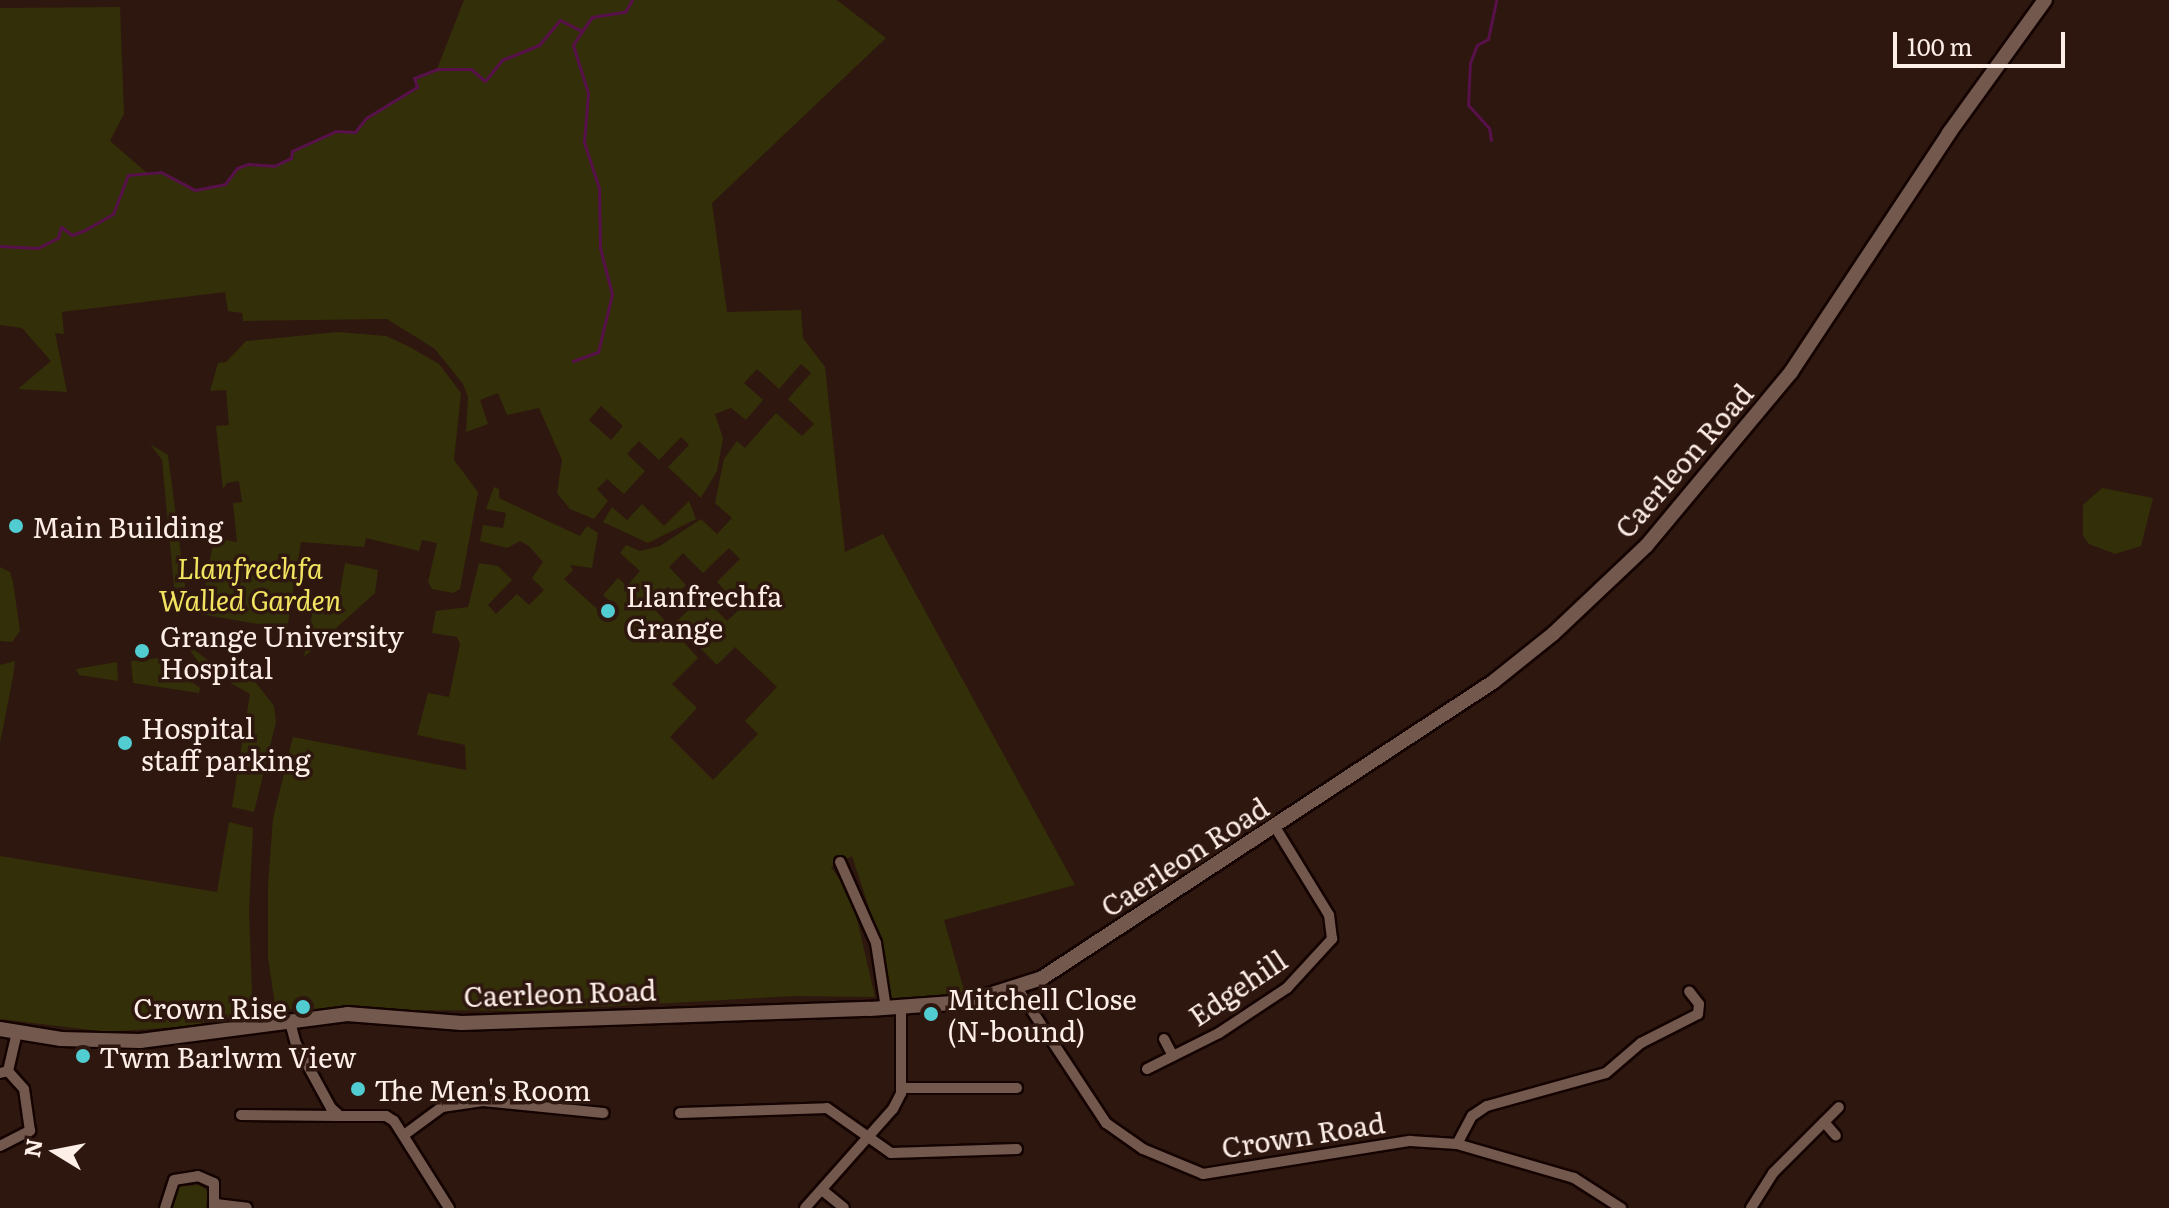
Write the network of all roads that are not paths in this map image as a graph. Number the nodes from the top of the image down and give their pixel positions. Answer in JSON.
{"nodes":[{"id":1,"x":2045,"y":0,"type":"edge"},
{"id":2,"x":1275,"y":827,"type":"junction"},
{"id":3,"x":840,"y":862,"type":"dead end"},
{"id":4,"x":1017,"y":988,"type":"junction"},
{"id":5,"x":1689,"y":991,"type":"dead end"},
{"id":6,"x":893,"y":1008,"type":"junction"},
{"id":7,"x":290,"y":1022,"type":"junction"},
{"id":8,"x":0,"y":1029,"type":"edge"},
{"id":9,"x":17,"y":1032,"type":"junction"},
{"id":10,"x":1164,"y":1039,"type":"dead end"},
{"id":11,"x":1173,"y":1056,"type":"junction"},
{"id":12,"x":1147,"y":1069,"type":"dead end"},
{"id":13,"x":4,"y":1072,"type":"edge"},
{"id":14,"x":902,"y":1088,"type":"junction"},
{"id":15,"x":1017,"y":1088,"type":"dead end"},
{"id":16,"x":1839,"y":1107,"type":"dead end"},
{"id":17,"x":603,"y":1113,"type":"dead end"},
{"id":18,"x":680,"y":1113,"type":"dead end"},
{"id":19,"x":241,"y":1115,"type":"dead end"},
{"id":20,"x":340,"y":1116,"type":"junction"},
{"id":21,"x":1824,"y":1122,"type":"junction"},
{"id":22,"x":404,"y":1135,"type":"junction"},
{"id":23,"x":1836,"y":1136,"type":"dead end"},
{"id":24,"x":868,"y":1137,"type":"junction"},
{"id":25,"x":1457,"y":1144,"type":"junction"},
{"id":26,"x":0,"y":1146,"type":"edge"},
{"id":27,"x":1017,"y":1149,"type":"dead end"},
{"id":28,"x":822,"y":1190,"type":"junction"},
{"id":29,"x":215,"y":1206,"type":"edge"},
{"id":30,"x":165,"y":1208,"type":"edge"},
{"id":31,"x":247,"y":1208,"type":"edge"},
{"id":32,"x":449,"y":1208,"type":"edge"},
{"id":33,"x":805,"y":1208,"type":"edge"},
{"id":34,"x":844,"y":1208,"type":"edge"},
{"id":35,"x":1621,"y":1208,"type":"edge"},
{"id":36,"x":1751,"y":1208,"type":"edge"}],
"edges":[{"from":1,"to":2,"type":"main road","name":"Caerleon Road"},
{"from":2,"to":4,"type":"main road","name":"Caerleon Road"},
{"from":2,"to":11,"type":"street","name":"Edgehill"},
{"from":3,"to":6,"type":"street"},
{"from":4,"to":6,"type":"main road","name":"Caerleon Road"},
{"from":4,"to":25,"type":"street","name":"Crown Road"},
{"from":5,"to":25,"type":"street"},
{"from":6,"to":7,"type":"main road","name":"Caerleon Road"},
{"from":6,"to":14,"type":"street"},
{"from":7,"to":9,"type":"main road","name":"Caerleon Road"},
{"from":7,"to":20,"type":"street"},
{"from":8,"to":9,"type":"main road","name":"Caerleon Road"},
{"from":9,"to":13,"type":"street"},
{"from":10,"to":11,"type":"street","name":"Edgehill"},
{"from":11,"to":12,"type":"street","name":"Edgehill"},
{"from":13,"to":26,"type":"street"},
{"from":14,"to":15,"type":"street"},
{"from":14,"to":24,"type":"street"},
{"from":16,"to":21,"type":"street"},
{"from":17,"to":22,"type":"street"},
{"from":18,"to":24,"type":"street"},
{"from":19,"to":20,"type":"street"},
{"from":20,"to":22,"type":"street"},
{"from":21,"to":23,"type":"street"},
{"from":21,"to":36,"type":"street"},
{"from":22,"to":32,"type":"street"},
{"from":24,"to":27,"type":"street"},
{"from":24,"to":28,"type":"street"},
{"from":25,"to":35,"type":"street","name":"Crown Road"},
{"from":28,"to":33,"type":"street"},
{"from":28,"to":34,"type":"street"},
{"from":29,"to":30,"type":"street"},
{"from":29,"to":31,"type":"street"}]}
